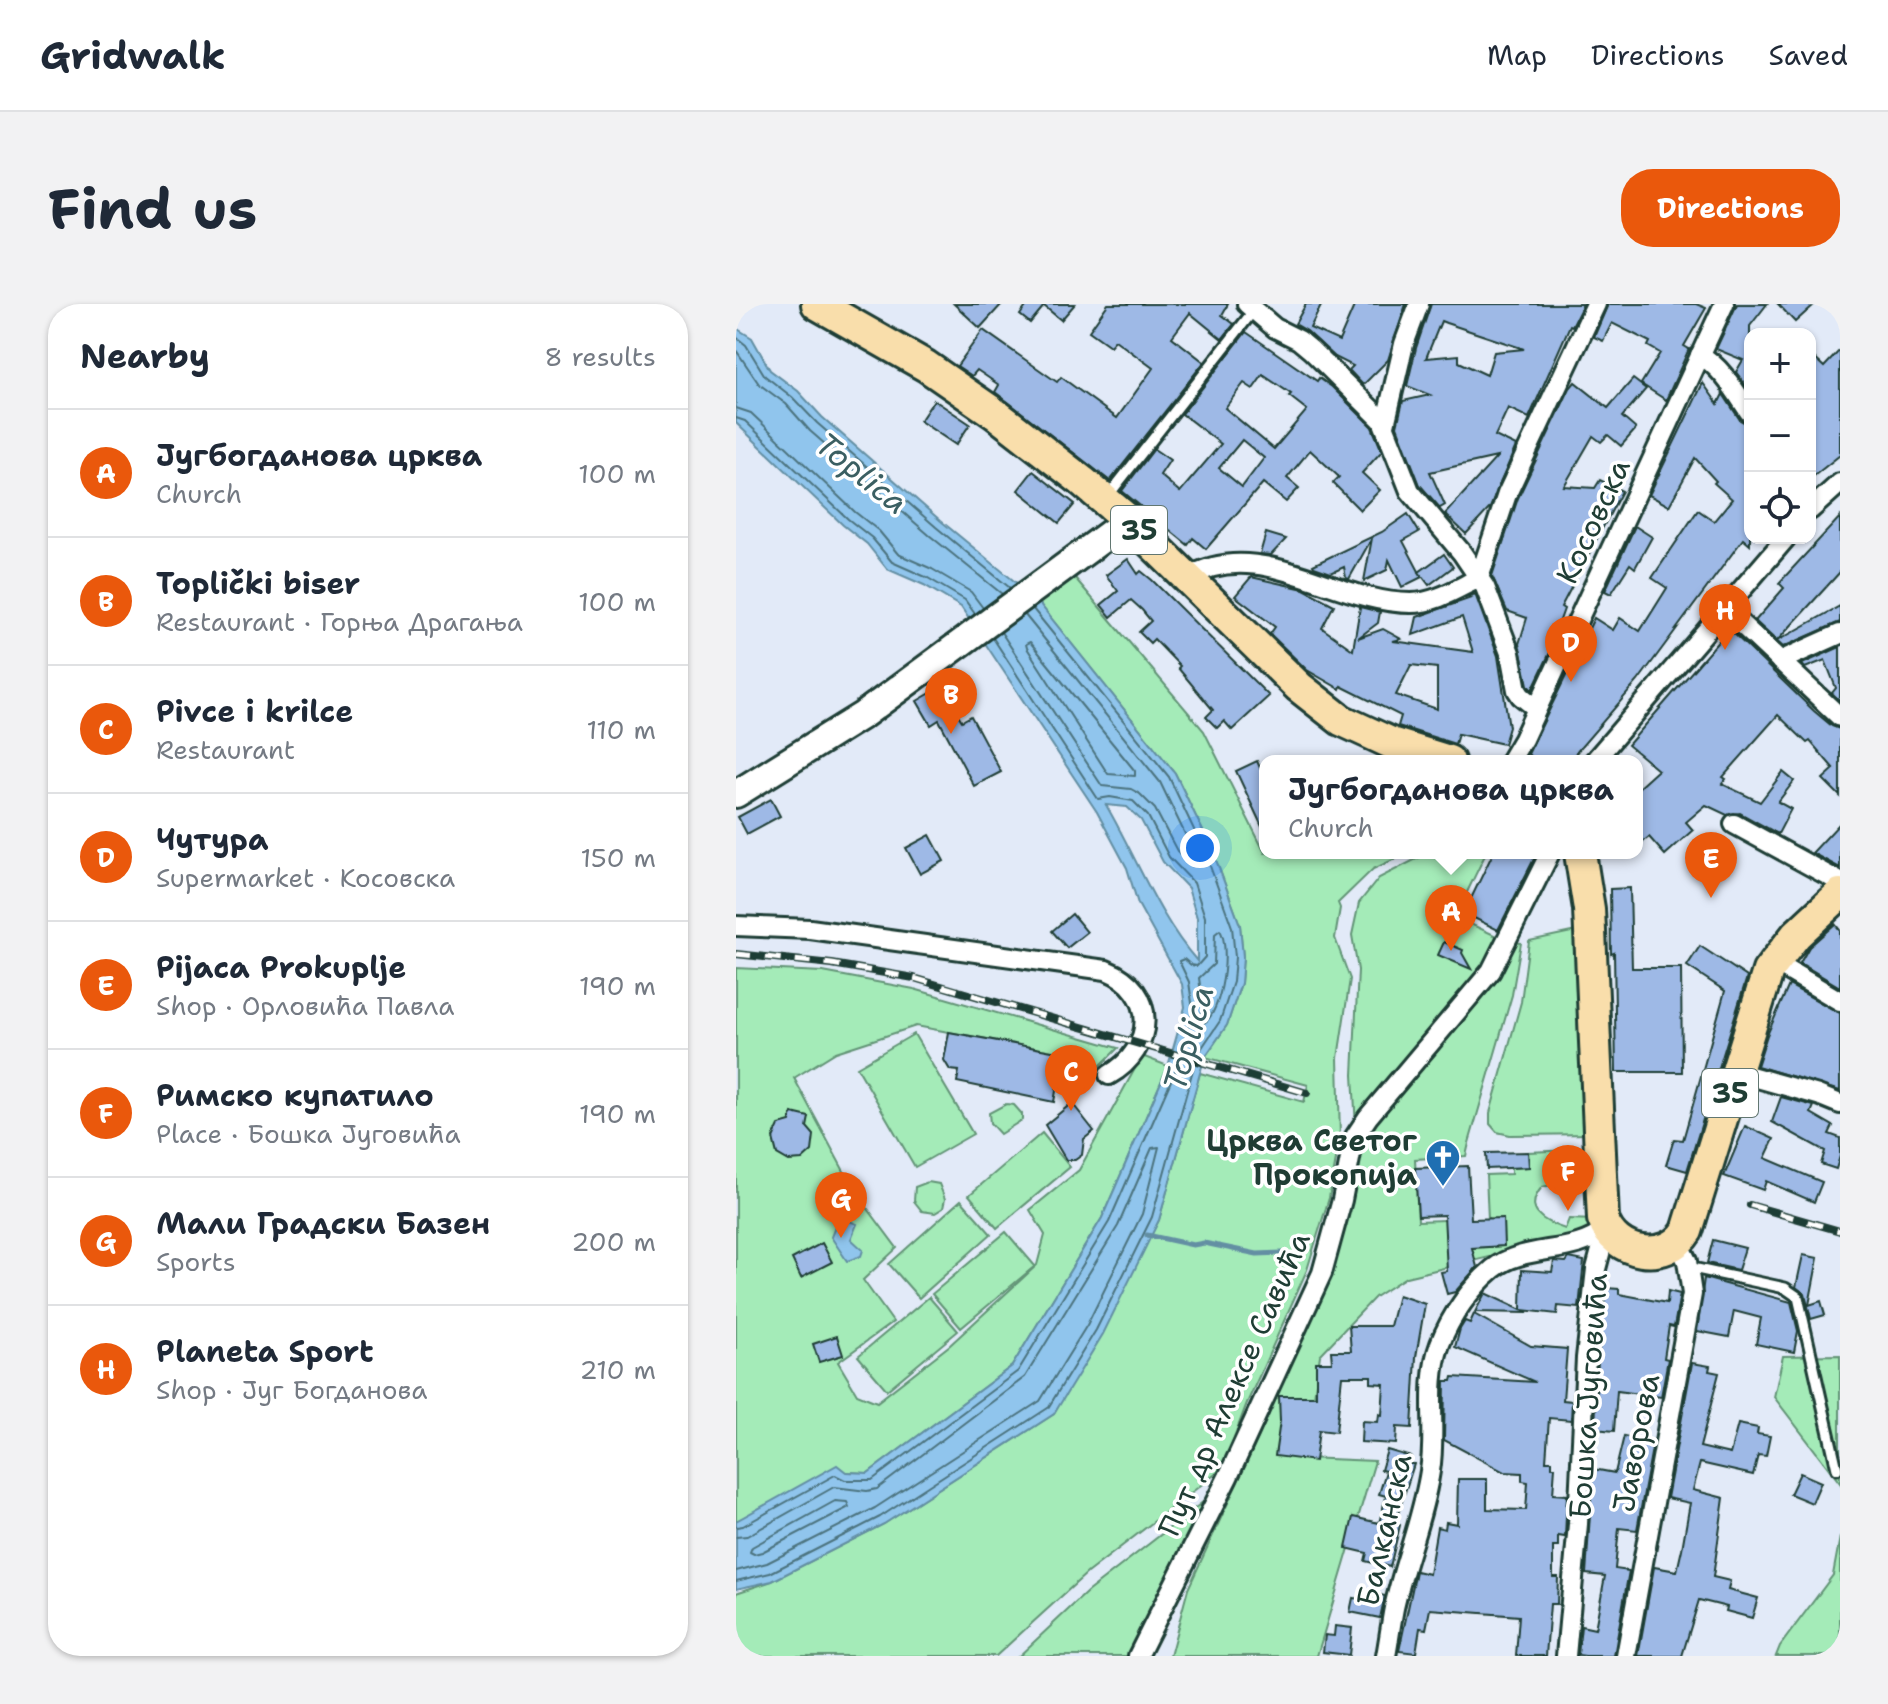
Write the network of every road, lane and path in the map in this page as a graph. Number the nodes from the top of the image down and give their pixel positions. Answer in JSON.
{"nodes":[{"id":1,"x":817,"y":304,"type":"edge"},
{"id":2,"x":1419,"y":304,"type":"edge"},
{"id":3,"x":1596,"y":304,"type":"edge"},
{"id":4,"x":1724,"y":304,"type":"edge"},
{"id":5,"x":1251,"y":307,"type":"edge"},
{"id":6,"x":1700,"y":355,"type":"junction"},
{"id":7,"x":1744,"y":405,"type":"edge"},
{"id":8,"x":1385,"y":425,"type":"junction"},
{"id":9,"x":1840,"y":483,"type":"edge"},
{"id":10,"x":1105,"y":500,"type":"junction"},
{"id":11,"x":1816,"y":505,"type":"edge"},
{"id":12,"x":1128,"y":520,"type":"junction"},
{"id":13,"x":1781,"y":544,"type":"edge"},
{"id":14,"x":1187,"y":578,"type":"junction"},
{"id":15,"x":1479,"y":578,"type":"junction"},
{"id":16,"x":1738,"y":621,"type":"dead end"},
{"id":17,"x":1840,"y":634,"type":"edge"},
{"id":18,"x":1780,"y":661,"type":"junction"},
{"id":19,"x":1536,"y":708,"type":"junction"},
{"id":20,"x":1840,"y":717,"type":"edge"},
{"id":21,"x":1430,"y":755,"type":"edge"},
{"id":22,"x":1514,"y":755,"type":"edge"},
{"id":23,"x":1599,"y":755,"type":"edge"},
{"id":24,"x":736,"y":794,"type":"edge"},
{"id":25,"x":1734,"y":824,"type":"dead end"},
{"id":26,"x":1547,"y":859,"type":"edge"},
{"id":27,"x":1581,"y":859,"type":"edge"},
{"id":28,"x":1840,"y":882,"type":"edge"},
{"id":29,"x":1840,"y":894,"type":"edge"},
{"id":30,"x":736,"y":926,"type":"edge"},
{"id":31,"x":1774,"y":962,"type":"junction"},
{"id":32,"x":1840,"y":1001,"type":"edge"},
{"id":33,"x":1736,"y":1072,"type":"junction"},
{"id":34,"x":1109,"y":1075,"type":"dead end"},
{"id":35,"x":1840,"y":1104,"type":"edge"},
{"id":36,"x":1608,"y":1232,"type":"junction"},
{"id":37,"x":1683,"y":1255,"type":"junction"},
{"id":38,"x":1837,"y":1469,"type":"dead end"},
{"id":39,"x":1138,"y":1656,"type":"edge"},
{"id":40,"x":1386,"y":1656,"type":"edge"},
{"id":41,"x":1566,"y":1656,"type":"edge"},
{"id":42,"x":1626,"y":1656,"type":"edge"}],
"edges":[{"from":1,"to":10,"type":"main road","number":"35"},
{"from":2,"to":8,"type":"street"},
{"from":3,"to":15,"type":"street"},
{"from":4,"to":6,"type":"street","name":"Косовска"},
{"from":5,"to":8,"type":"street"},
{"from":5,"to":10,"type":"lane"},
{"from":6,"to":7,"type":"street"},
{"from":6,"to":19,"type":"street","name":"Косовска"},
{"from":8,"to":15,"type":"street"},
{"from":9,"to":11,"type":"street"},
{"from":10,"to":12,"type":"main road","number":"35"},
{"from":12,"to":14,"type":"main road","number":"35"},
{"from":12,"to":24,"type":"street"},
{"from":13,"to":23,"type":"street"},
{"from":14,"to":15,"type":"street"},
{"from":14,"to":21,"type":"main road","number":"35"},
{"from":15,"to":19,"type":"street"},
{"from":16,"to":18,"type":"street"},
{"from":17,"to":18,"type":"street"},
{"from":18,"to":20,"type":"street"},
{"from":19,"to":22,"type":"street","name":"Косовска"},
{"from":25,"to":28,"type":"street"},
{"from":26,"to":39,"type":"street","name":"Пут др Алексе Савића"},
{"from":27,"to":36,"type":"main road","name":"Бошка Југовића"},
{"from":29,"to":31,"type":"main road","number":"35"},
{"from":30,"to":34,"type":"street"},
{"from":31,"to":32,"type":"street"},
{"from":31,"to":33,"type":"main road","number":"35"},
{"from":33,"to":35,"type":"street"},
{"from":33,"to":37,"type":"main road","number":"35"},
{"from":36,"to":37,"type":"main road"},
{"from":36,"to":40,"type":"street","name":"Балканска"},
{"from":36,"to":41,"type":"street","name":"Бошка Југовића"},
{"from":37,"to":38,"type":"lane"},
{"from":37,"to":42,"type":"street","name":"Јаворова"}]}
